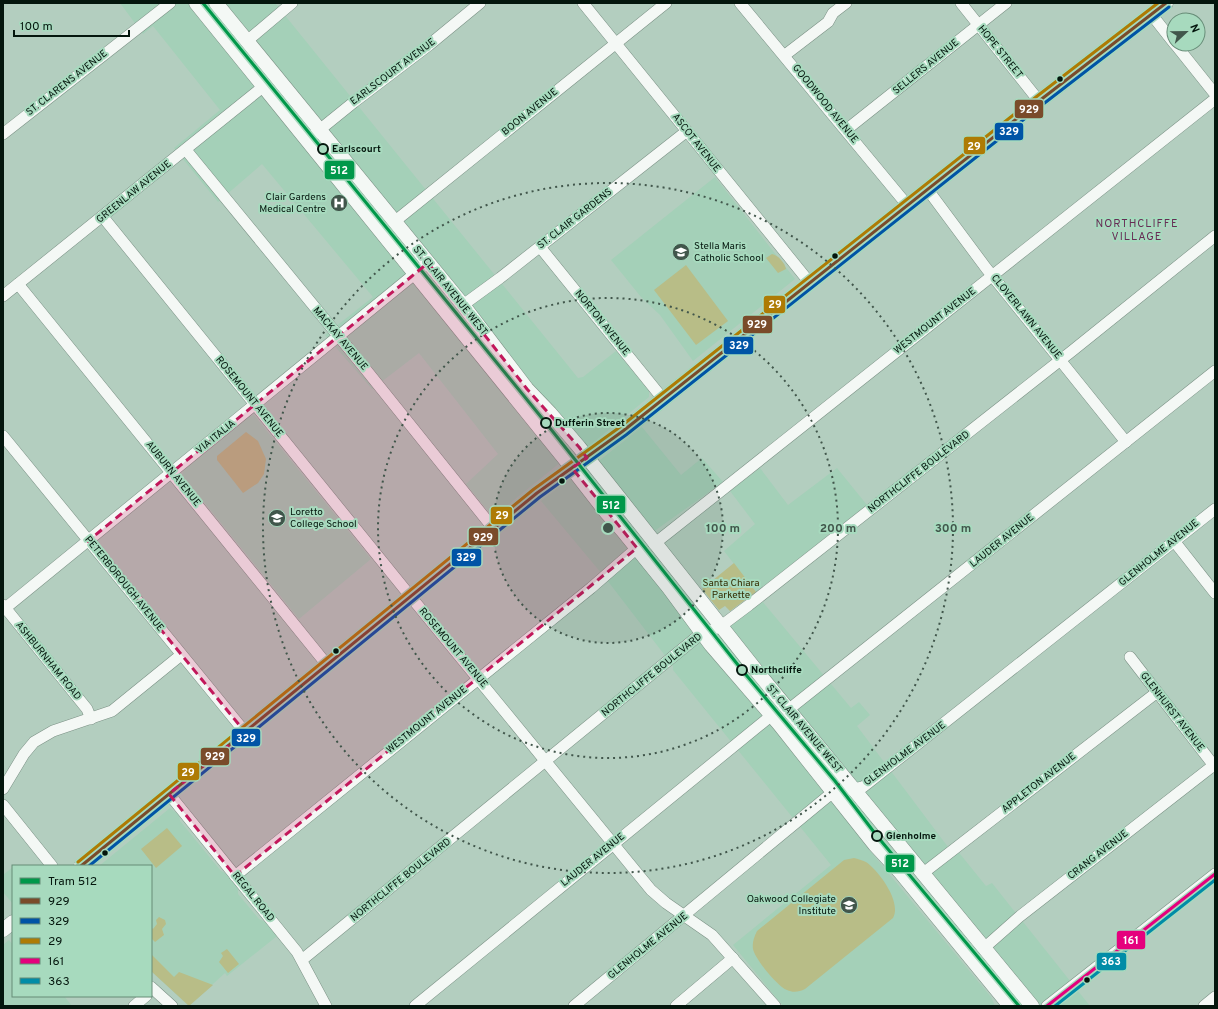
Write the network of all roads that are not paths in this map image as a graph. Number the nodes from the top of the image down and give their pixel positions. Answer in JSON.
{"nodes":[{"id":1,"x":170,"y":3,"type":"edge"},
{"id":2,"x":196,"y":3,"type":"edge"},
{"id":3,"x":216,"y":3,"type":"edge"},
{"id":4,"x":292,"y":3,"type":"edge"},
{"id":5,"x":480,"y":3,"type":"edge"},
{"id":6,"x":583,"y":3,"type":"edge"},
{"id":7,"x":666,"y":3,"type":"edge"},
{"id":8,"x":740,"y":3,"type":"edge"},
{"id":9,"x":846,"y":3,"type":"edge"},
{"id":10,"x":961,"y":3,"type":"edge"},
{"id":11,"x":1006,"y":3,"type":"edge"},
{"id":12,"x":1166,"y":3,"type":"edge"},
{"id":13,"x":1152,"y":14,"type":"junction"},
{"id":14,"x":978,"y":25,"type":"junction"},
{"id":15,"x":1166,"y":32,"type":"edge"},
{"id":16,"x":247,"y":41,"type":"junction"},
{"id":17,"x":615,"y":44,"type":"junction"},
{"id":18,"x":1181,"y":52,"type":"edge"},
{"id":19,"x":785,"y":55,"type":"junction"},
{"id":20,"x":264,"y":86,"type":"junction"},
{"id":21,"x":1215,"y":94,"type":"edge"},
{"id":22,"x":1215,"y":99,"type":"edge"},
{"id":23,"x":1039,"y":101,"type":"junction"},
{"id":24,"x":320,"y":130,"type":"junction"},
{"id":25,"x":846,"y":130,"type":"junction"},
{"id":26,"x":687,"y":131,"type":"junction"},
{"id":27,"x":3,"y":134,"type":"edge"},
{"id":28,"x":307,"y":140,"type":"junction"},
{"id":29,"x":186,"y":150,"type":"junction"},
{"id":30,"x":928,"y":190,"type":"junction"},
{"id":31,"x":908,"y":206,"type":"junction"},
{"id":32,"x":103,"y":217,"type":"junction"},
{"id":33,"x":394,"y":222,"type":"junction"},
{"id":34,"x":1215,"y":236,"type":"edge"},
{"id":35,"x":540,"y":246,"type":"junction"},
{"id":36,"x":428,"y":263,"type":"junction"},
{"id":37,"x":414,"y":274,"type":"junction"},
{"id":38,"x":994,"y":275,"type":"junction"},
{"id":39,"x":810,"y":283,"type":"junction"},
{"id":40,"x":18,"y":284,"type":"junction"},
{"id":41,"x":3,"y":296,"type":"edge"},
{"id":42,"x":463,"y":305,"type":"junction"},
{"id":43,"x":338,"y":337,"type":"junction"},
{"id":44,"x":1061,"y":360,"type":"junction"},
{"id":45,"x":1215,"y":372,"type":"edge"},
{"id":46,"x":663,"y":399,"type":"junction"},
{"id":47,"x":254,"y":405,"type":"junction"},
{"id":48,"x":3,"y":436,"type":"edge"},
{"id":49,"x":1126,"y":442,"type":"junction"},
{"id":50,"x":587,"y":458,"type":"junction"},
{"id":51,"x":572,"y":468,"type":"junction"},
{"id":52,"x":172,"y":473,"type":"junction"},
{"id":53,"x":1215,"y":509,"type":"edge"},
{"id":54,"x":493,"y":528,"type":"junction"},
{"id":55,"x":88,"y":540,"type":"junction"},
{"id":56,"x":1174,"y":541,"type":"junction"},
{"id":57,"x":654,"y":544,"type":"junction"},
{"id":58,"x":637,"y":548,"type":"junction"},
{"id":59,"x":1215,"y":593,"type":"edge"},
{"id":60,"x":411,"y":597,"type":"junction"},
{"id":61,"x":4,"y":608,"type":"edge"},
{"id":62,"x":721,"y":626,"type":"junction"},
{"id":63,"x":704,"y":634,"type":"junction"},
{"id":64,"x":181,"y":654,"type":"junction"},
{"id":65,"x":1130,"y":657,"type":"dead end"},
{"id":66,"x":328,"y":666,"type":"junction"},
{"id":67,"x":478,"y":678,"type":"junction"},
{"id":68,"x":1156,"y":693,"type":"junction"},
{"id":69,"x":788,"y":710,"type":"junction"},
{"id":70,"x":772,"y":715,"type":"junction"},
{"id":71,"x":91,"y":719,"type":"junction"},
{"id":72,"x":245,"y":732,"type":"junction"},
{"id":73,"x":546,"y":762,"type":"junction"},
{"id":74,"x":1214,"y":766,"type":"edge"},
{"id":75,"x":3,"y":789,"type":"edge"},
{"id":76,"x":855,"y":790,"type":"junction"},
{"id":77,"x":834,"y":793,"type":"junction"},
{"id":78,"x":169,"y":794,"type":"junction"},
{"id":79,"x":3,"y":805,"type":"edge"},
{"id":80,"x":614,"y":844,"type":"junction"},
{"id":81,"x":51,"y":865,"type":"edge"},
{"id":82,"x":82,"y":865,"type":"edge"},
{"id":83,"x":922,"y":874,"type":"junction"},
{"id":84,"x":1215,"y":874,"type":"edge"},
{"id":85,"x":235,"y":876,"type":"junction"},
{"id":86,"x":684,"y":915,"type":"junction"},
{"id":87,"x":12,"y":923,"type":"edge"},
{"id":88,"x":3,"y":930,"type":"edge"},
{"id":89,"x":984,"y":948,"type":"junction"},
{"id":90,"x":734,"y":958,"type":"junction"},
{"id":91,"x":303,"y":959,"type":"junction"},
{"id":92,"x":152,"y":992,"type":"edge"},
{"id":93,"x":144,"y":997,"type":"edge"},
{"id":94,"x":1215,"y":997,"type":"edge"},
{"id":95,"x":134,"y":1006,"type":"edge"},
{"id":96,"x":172,"y":1006,"type":"edge"},
{"id":97,"x":326,"y":1006,"type":"edge"},
{"id":98,"x":415,"y":1006,"type":"edge"},
{"id":99,"x":574,"y":1006,"type":"edge"},
{"id":100,"x":676,"y":1006,"type":"edge"},
{"id":101,"x":775,"y":1006,"type":"edge"},
{"id":102,"x":1010,"y":1006,"type":"edge"},
{"id":103,"x":1032,"y":1006,"type":"edge"},
{"id":104,"x":1047,"y":1006,"type":"edge"},
{"id":105,"x":1204,"y":1006,"type":"edge"}],
"edges":[{"from":1,"to":27,"type":"street","name":"ST. CLARENS AVENUE"},
{"from":2,"to":20,"type":"main road","name":"ST. CLAIR AVENUE WEST"},
{"from":3,"to":16,"type":"main road","name":"ST. CLAIR AVENUE WEST"},
{"from":4,"to":16,"type":"street"},
{"from":5,"to":24,"type":"street","name":"EARLSCOURT AVENUE"},
{"from":6,"to":17,"type":"street","name":"ASCOT AVENUE"},
{"from":7,"to":17,"type":"street","name":"BOON AVENUE"},
{"from":8,"to":19,"type":"street","name":"GOODWOOD AVENUE"},
{"from":9,"to":19,"type":"street"},
{"from":10,"to":14,"type":"street","name":"HOPE STREET"},
{"from":11,"to":14,"type":"street","name":"SELLERS AVENUE"},
{"from":12,"to":13,"type":"main road"},
{"from":13,"to":15,"type":"street"},
{"from":13,"to":23,"type":"main road"},
{"from":14,"to":23,"type":"street","name":"HOPE STREET"},
{"from":14,"to":25,"type":"street","name":"SELLERS AVENUE"},
{"from":16,"to":24,"type":"main road","name":"ST. CLAIR AVENUE WEST"},
{"from":17,"to":26,"type":"street","name":"ASCOT AVENUE"},
{"from":17,"to":33,"type":"street","name":"BOON AVENUE"},
{"from":18,"to":21,"type":"street"},
{"from":19,"to":25,"type":"street","name":"GOODWOOD AVENUE"},
{"from":20,"to":28,"type":"main road","name":"ST. CLAIR AVENUE WEST"},
{"from":20,"to":29,"type":"street","name":"GREENLAW AVENUE"},
{"from":22,"to":38,"type":"street","name":"WESTMOUNT AVENUE"},
{"from":23,"to":30,"type":"main road"},
{"from":24,"to":28,"type":"street","name":"EARLSCOURT AVENUE"},
{"from":24,"to":33,"type":"main road","name":"ST. CLAIR AVENUE WEST"},
{"from":25,"to":31,"type":"street","name":"GOODWOOD AVENUE"},
{"from":26,"to":35,"type":"street","name":"ST. CLAIR GARDENS"},
{"from":26,"to":39,"type":"street","name":"ASCOT AVENUE"},
{"from":28,"to":37,"type":"main road","name":"ST. CLAIR AVENUE WEST"},
{"from":29,"to":32,"type":"street","name":"GREENLAW AVENUE"},
{"from":29,"to":43,"type":"street","name":"MACKAY AVENUE"},
{"from":30,"to":31,"type":"main road"},
{"from":30,"to":38,"type":"street","name":"CLOVERLAWN AVENUE"},
{"from":31,"to":39,"type":"main road"},
{"from":32,"to":40,"type":"street","name":"GREENLAW AVENUE"},
{"from":32,"to":47,"type":"street","name":"ROSEMOUNT AVENUE"},
{"from":33,"to":36,"type":"main road","name":"ST. CLAIR AVENUE WEST"},
{"from":34,"to":44,"type":"street","name":"NORTHCLIFFE BOULEVARD"},
{"from":35,"to":42,"type":"street","name":"ST. CLAIR GARDENS"},
{"from":35,"to":46,"type":"street","name":"NORTON AVENUE"},
{"from":36,"to":37,"type":"street","name":"VIA ITALIA"},
{"from":36,"to":42,"type":"main road","name":"ST. CLAIR AVENUE WEST"},
{"from":37,"to":43,"type":"street","name":"VIA ITALIA"},
{"from":37,"to":51,"type":"main road","name":"ST. CLAIR AVENUE WEST"},
{"from":38,"to":44,"type":"street","name":"CLOVERLAWN AVENUE"},
{"from":38,"to":57,"type":"street","name":"WESTMOUNT AVENUE"},
{"from":39,"to":46,"type":"main road"},
{"from":40,"to":41,"type":"street","name":"GREENLAW AVENUE"},
{"from":40,"to":52,"type":"street","name":"AUBURN AVENUE"},
{"from":42,"to":50,"type":"main road","name":"ST. CLAIR AVENUE WEST"},
{"from":43,"to":47,"type":"street","name":"VIA ITALIA"},
{"from":43,"to":54,"type":"street","name":"MACKAY AVENUE"},
{"from":44,"to":49,"type":"street","name":"CLOVERLAWN AVENUE"},
{"from":44,"to":62,"type":"street","name":"NORTHCLIFFE BOULEVARD"},
{"from":45,"to":49,"type":"street","name":"LAUDER AVENUE"},
{"from":46,"to":50,"type":"main road"},
{"from":47,"to":52,"type":"street","name":"VIA ITALIA"},
{"from":47,"to":60,"type":"street","name":"ROSEMOUNT AVENUE"},
{"from":48,"to":55,"type":"street","name":"PETERBOROUGH AVENUE"},
{"from":49,"to":69,"type":"street","name":"LAUDER AVENUE"},
{"from":50,"to":51,"type":"main road"},
{"from":50,"to":57,"type":"main road","name":"ST. CLAIR AVENUE WEST"},
{"from":51,"to":54,"type":"main road"},
{"from":51,"to":58,"type":"main road","name":"ST. CLAIR AVENUE WEST"},
{"from":52,"to":55,"type":"street","name":"VIA ITALIA"},
{"from":52,"to":66,"type":"street","name":"AUBURN AVENUE"},
{"from":53,"to":56,"type":"street","name":"GLENHOLME AVENUE"},
{"from":54,"to":60,"type":"main road"},
{"from":55,"to":61,"type":"street","name":"VIA ITALIA"},
{"from":55,"to":64,"type":"street","name":"PETERBOROUGH AVENUE"},
{"from":56,"to":59,"type":"street"},
{"from":56,"to":76,"type":"street","name":"GLENHOLME AVENUE"},
{"from":57,"to":62,"type":"main road","name":"ST. CLAIR AVENUE WEST"},
{"from":58,"to":63,"type":"main road","name":"ST. CLAIR AVENUE WEST"},
{"from":58,"to":67,"type":"street","name":"WESTMOUNT AVENUE"},
{"from":60,"to":66,"type":"main road"},
{"from":60,"to":67,"type":"street","name":"ROSEMOUNT AVENUE"},
{"from":61,"to":71,"type":"street","name":"ASHBURNHAM ROAD"},
{"from":62,"to":63,"type":"street","name":"NORTHCLIFFE BOULEVARD"},
{"from":62,"to":69,"type":"main road","name":"ST. CLAIR AVENUE WEST"},
{"from":63,"to":70,"type":"main road","name":"ST. CLAIR AVENUE WEST"},
{"from":63,"to":73,"type":"street","name":"NORTHCLIFFE BOULEVARD"},
{"from":64,"to":71,"type":"street"},
{"from":64,"to":72,"type":"street","name":"PETERBOROUGH AVENUE"},
{"from":65,"to":68,"type":"street","name":"GLENHURST AVENUE"},
{"from":66,"to":72,"type":"main road"},
{"from":67,"to":73,"type":"street","name":"ROSEMOUNT AVENUE"},
{"from":67,"to":85,"type":"street","name":"WESTMOUNT AVENUE"},
{"from":68,"to":74,"type":"street","name":"GLENHURST AVENUE"},
{"from":68,"to":83,"type":"street","name":"APPLETON AVENUE"},
{"from":69,"to":76,"type":"main road","name":"ST. CLAIR AVENUE WEST"},
{"from":70,"to":77,"type":"main road","name":"ST. CLAIR AVENUE WEST"},
{"from":70,"to":80,"type":"street","name":"LAUDER AVENUE"},
{"from":71,"to":75,"type":"street"},
{"from":72,"to":78,"type":"main road"},
{"from":73,"to":80,"type":"street","name":"ROSEMOUNT AVENUE"},
{"from":73,"to":91,"type":"street","name":"NORTHCLIFFE BOULEVARD"},
{"from":74,"to":89,"type":"street","name":"CRANG AVENUE"},
{"from":76,"to":77,"type":"street","name":"GLENHOLME AVENUE"},
{"from":76,"to":83,"type":"main road","name":"ST. CLAIR AVENUE WEST"},
{"from":77,"to":86,"type":"street","name":"GLENHOLME AVENUE"},
{"from":77,"to":102,"type":"main road","name":"ST. CLAIR AVENUE WEST"},
{"from":78,"to":82,"type":"main road"},
{"from":78,"to":85,"type":"street","name":"REGAL ROAD"},
{"from":79,"to":81,"type":"street"},
{"from":80,"to":86,"type":"street","name":"ROSEMOUNT AVENUE"},
{"from":80,"to":98,"type":"street","name":"LAUDER AVENUE"},
{"from":83,"to":89,"type":"main road","name":"ST. CLAIR AVENUE WEST"},
{"from":84,"to":104,"type":"street"},
{"from":85,"to":91,"type":"street","name":"REGAL ROAD"},
{"from":86,"to":90,"type":"street","name":"ROSEMOUNT AVENUE"},
{"from":86,"to":99,"type":"street","name":"GLENHOLME AVENUE"},
{"from":87,"to":88,"type":"main road"},
{"from":89,"to":103,"type":"main road","name":"ST. CLAIR AVENUE WEST"},
{"from":90,"to":100,"type":"street"},
{"from":90,"to":101,"type":"street","name":"ROSEMOUNT AVENUE"},
{"from":91,"to":97,"type":"street","name":"REGAL ROAD"},
{"from":92,"to":96,"type":"street"},
{"from":93,"to":95,"type":"street"},
{"from":94,"to":105,"type":"street"}]}
